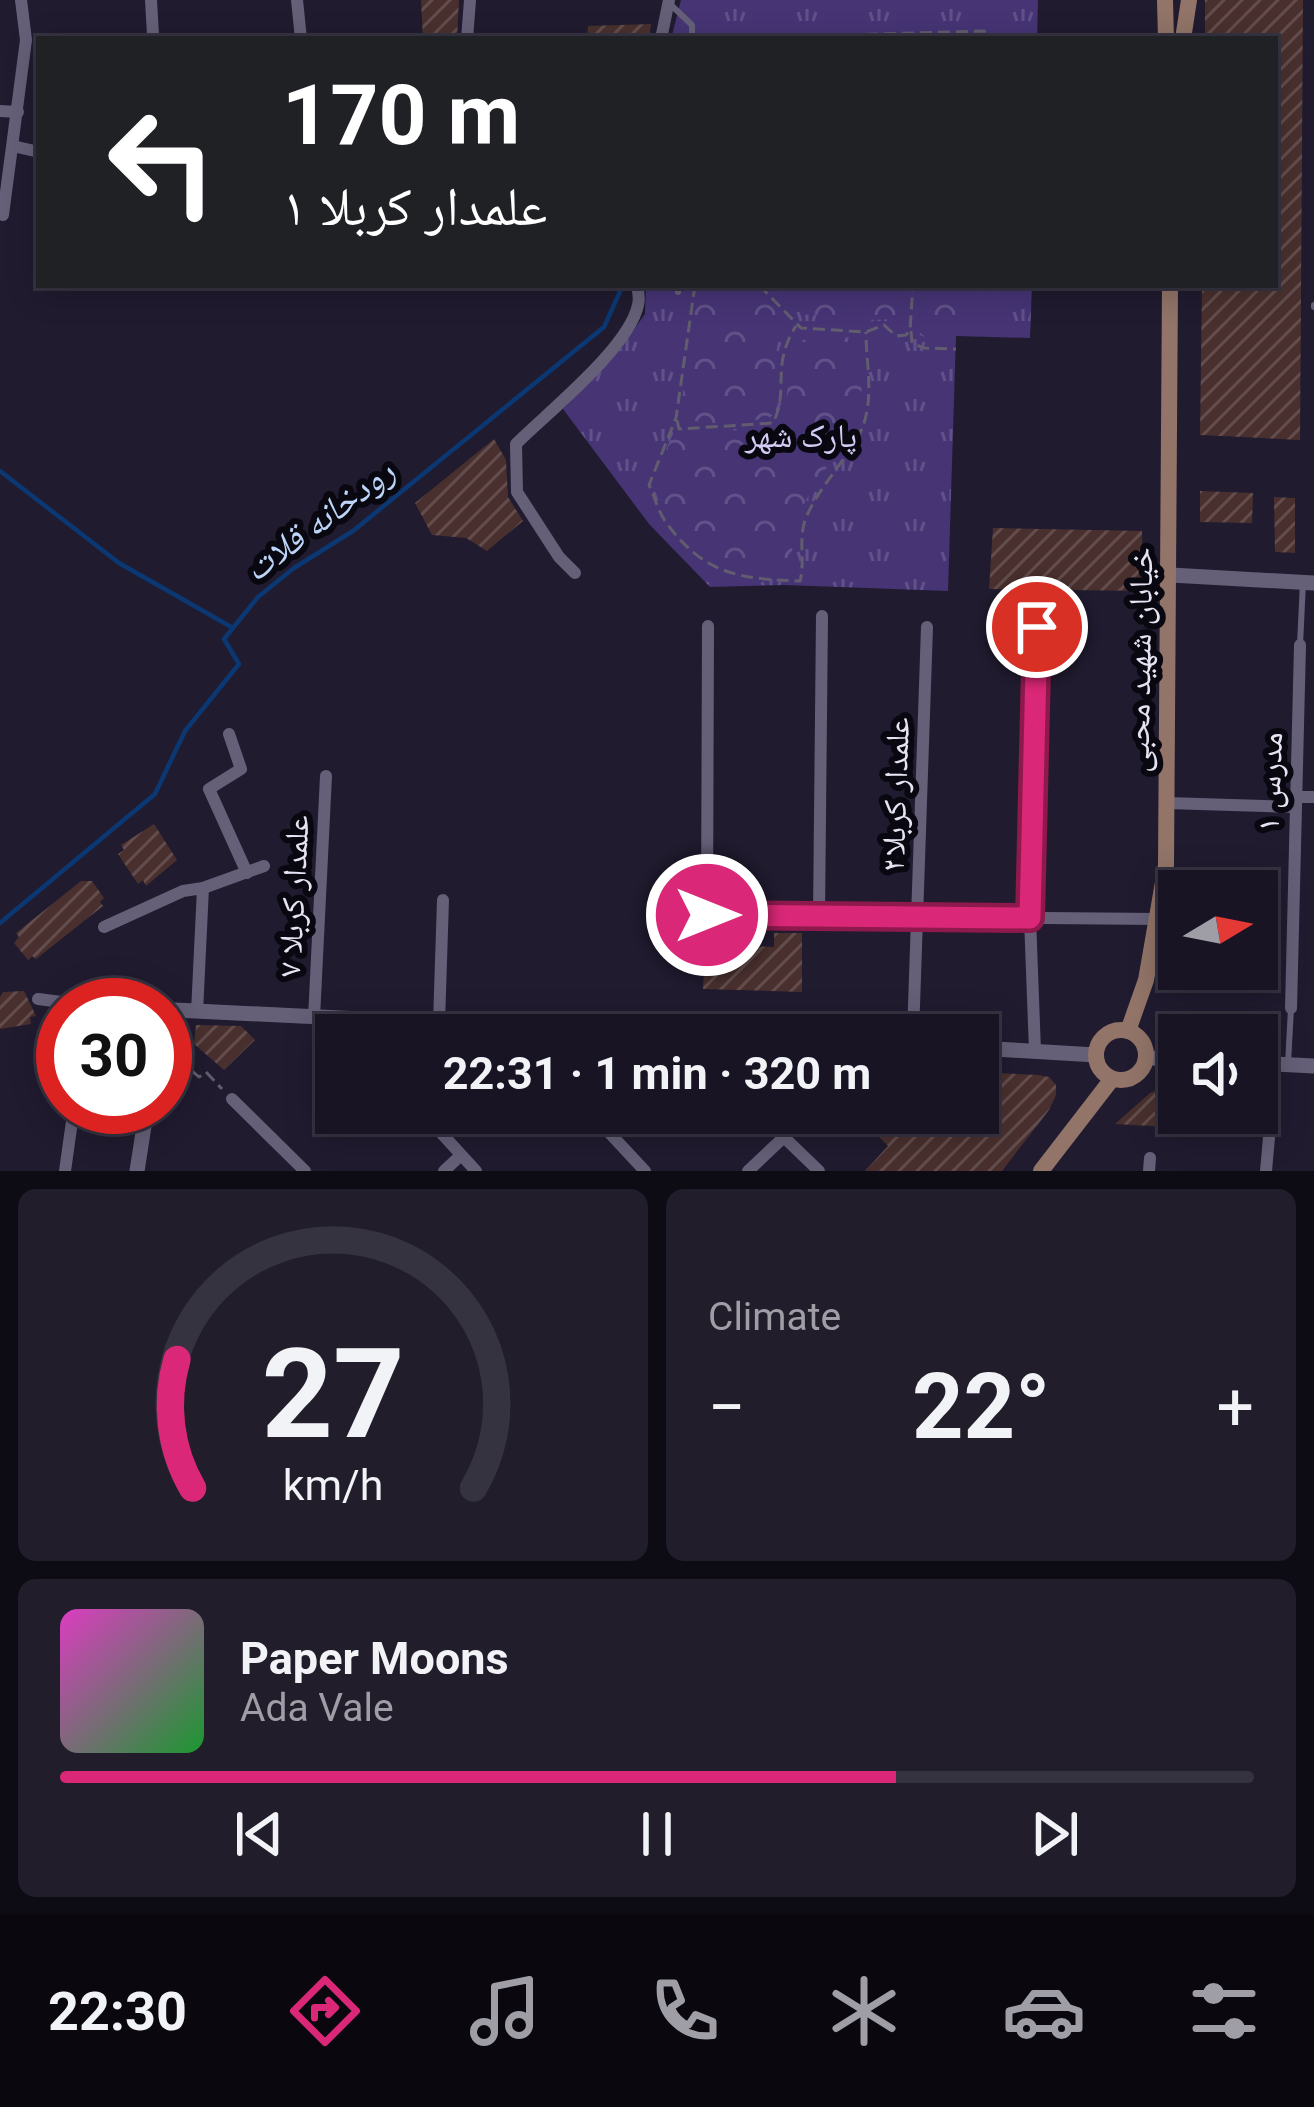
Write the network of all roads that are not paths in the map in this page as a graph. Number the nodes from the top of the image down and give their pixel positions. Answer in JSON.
{"nodes":[{"id":1,"x":20,"y":0,"type":"edge"},
{"id":2,"x":152,"y":0,"type":"edge"},
{"id":3,"x":297,"y":0,"type":"edge"},
{"id":4,"x":470,"y":0,"type":"edge"},
{"id":5,"x":1166,"y":0,"type":"edge"},
{"id":6,"x":1189,"y":0,"type":"edge"},
{"id":7,"x":668,"y":1,"type":"edge"},
{"id":8,"x":154,"y":35,"type":"dead end"},
{"id":9,"x":302,"y":36,"type":"edge"},
{"id":10,"x":467,"y":36,"type":"edge"},
{"id":11,"x":662,"y":36,"type":"edge"},
{"id":12,"x":692,"y":36,"type":"edge"},
{"id":13,"x":1166,"y":36,"type":"edge"},
{"id":14,"x":1183,"y":36,"type":"edge"},
{"id":15,"x":0,"y":111,"type":"edge"},
{"id":16,"x":18,"y":112,"type":"junction"},
{"id":17,"x":13,"y":146,"type":"junction"},
{"id":18,"x":36,"y":151,"type":"edge"},
{"id":19,"x":3,"y":215,"type":"dead end"},
{"id":20,"x":638,"y":288,"type":"edge"},
{"id":21,"x":1170,"y":288,"type":"edge"},
{"id":22,"x":575,"y":573,"type":"dead end"},
{"id":23,"x":1171,"y":575,"type":"junction"},
{"id":24,"x":1309,"y":583,"type":"edge"},
{"id":25,"x":822,"y":616,"type":"dead end"},
{"id":26,"x":708,"y":626,"type":"dead end"},
{"id":27,"x":927,"y":627,"type":"dead end"},
{"id":28,"x":1037,"y":627,"type":"dead end"},
{"id":29,"x":1300,"y":645,"type":"joint"},
{"id":30,"x":229,"y":734,"type":"dead end"},
{"id":31,"x":326,"y":776,"type":"dead end"},
{"id":32,"x":1314,"y":797,"type":"edge"},
{"id":33,"x":1167,"y":802,"type":"junction"},
{"id":34,"x":1295,"y":802,"type":"junction"},
{"id":35,"x":264,"y":866,"type":"dead end"},
{"id":36,"x":1165,"y":870,"type":"edge"},
{"id":37,"x":247,"y":873,"type":"junction"},
{"id":38,"x":203,"y":888,"type":"junction"},
{"id":39,"x":443,"y":900,"type":"dead end"},
{"id":40,"x":819,"y":916,"type":"junction"},
{"id":41,"x":918,"y":917,"type":"junction"},
{"id":42,"x":1030,"y":918,"type":"junction"},
{"id":43,"x":1158,"y":920,"type":"edge"},
{"id":44,"x":1158,"y":925,"type":"edge"},
{"id":45,"x":104,"y":927,"type":"dead end"},
{"id":46,"x":1291,"y":1009,"type":"joint"},
{"id":47,"x":192,"y":1012,"type":"edge"},
{"id":48,"x":197,"y":1012,"type":"junction"},
{"id":49,"x":439,"y":1014,"type":"edge"},
{"id":50,"x":914,"y":1014,"type":"edge"},
{"id":51,"x":314,"y":1018,"type":"joint"},
{"id":52,"x":1128,"y":1031,"type":"junction"},
{"id":53,"x":1278,"y":1047,"type":"edge"},
{"id":54,"x":999,"y":1049,"type":"edge"},
{"id":55,"x":1035,"y":1051,"type":"junction"},
{"id":56,"x":1096,"y":1055,"type":"junction"},
{"id":57,"x":1146,"y":1058,"type":"junction"},
{"id":58,"x":1158,"y":1058,"type":"edge"},
{"id":59,"x":1278,"y":1064,"type":"edge"},
{"id":60,"x":1314,"y":1066,"type":"edge"},
{"id":61,"x":1112,"y":1079,"type":"junction"},
{"id":62,"x":232,"y":1099,"type":"road end"},
{"id":63,"x":70,"y":1134,"type":"edge"},
{"id":64,"x":143,"y":1134,"type":"edge"},
{"id":65,"x":442,"y":1134,"type":"edge"},
{"id":66,"x":610,"y":1134,"type":"edge"},
{"id":67,"x":779,"y":1134,"type":"edge"},
{"id":68,"x":1269,"y":1134,"type":"edge"},
{"id":69,"x":783,"y":1138,"type":"junction"},
{"id":70,"x":461,"y":1155,"type":"junction"},
{"id":71,"x":65,"y":1171,"type":"edge"},
{"id":72,"x":137,"y":1171,"type":"edge"},
{"id":73,"x":305,"y":1171,"type":"edge"},
{"id":74,"x":444,"y":1171,"type":"edge"},
{"id":75,"x":476,"y":1171,"type":"edge"},
{"id":76,"x":644,"y":1171,"type":"edge"},
{"id":77,"x":748,"y":1171,"type":"edge"},
{"id":78,"x":819,"y":1171,"type":"edge"},
{"id":79,"x":1041,"y":1171,"type":"edge"},
{"id":80,"x":1266,"y":1171,"type":"edge"}],
"edges":[{"from":1,"to":16,"type":"street"},
{"from":2,"to":8,"type":"street"},
{"from":3,"to":9,"type":"street"},
{"from":4,"to":10,"type":"street"},
{"from":5,"to":13,"type":"main road"},
{"from":6,"to":14,"type":"main road"},
{"from":7,"to":11,"type":"street"},
{"from":7,"to":12,"type":"lane"},
{"from":15,"to":16,"type":"street"},
{"from":16,"to":17,"type":"street"},
{"from":17,"to":18,"type":"street"},
{"from":17,"to":19,"type":"street"},
{"from":20,"to":22,"type":"street"},
{"from":21,"to":23,"type":"main road","name":"خیابان شهید محبی"},
{"from":23,"to":24,"type":"street"},
{"from":23,"to":33,"type":"main road","name":"خیابان شهید محبی"},
{"from":24,"to":29,"type":"lane"},
{"from":25,"to":40,"type":"street"},
{"from":26,"to":40,"type":"street"},
{"from":27,"to":41,"type":"street","name":"علمدار کربلا۳"},
{"from":28,"to":42,"type":"street"},
{"from":29,"to":34,"type":"street","name":"مدرس ۱"},
{"from":30,"to":37,"type":"street"},
{"from":31,"to":51,"type":"street","name":"علمدار کربلا ۷"},
{"from":32,"to":34,"type":"street"},
{"from":33,"to":34,"type":"street"},
{"from":33,"to":36,"type":"main road","name":"خیابان شهید محبی"},
{"from":34,"to":46,"type":"street","name":"مدرس ۱"},
{"from":35,"to":37,"type":"street"},
{"from":37,"to":38,"type":"street"},
{"from":38,"to":45,"type":"street"},
{"from":38,"to":48,"type":"street"},
{"from":39,"to":49,"type":"street"},
{"from":40,"to":41,"type":"street"},
{"from":41,"to":42,"type":"street"},
{"from":41,"to":50,"type":"street","name":"علمدار کربلا۳"},
{"from":42,"to":43,"type":"street"},
{"from":42,"to":55,"type":"street"},
{"from":44,"to":52,"type":"main road","name":"خیابان شهید محبی"},
{"from":46,"to":53,"type":"lane","name":"مدرس ۱"},
{"from":47,"to":48,"type":"street"},
{"from":48,"to":51,"type":"street"},
{"from":52,"to":56,"type":"main road"},
{"from":52,"to":57,"type":"main road"},
{"from":54,"to":55,"type":"street"},
{"from":55,"to":56,"type":"street"},
{"from":56,"to":61,"type":"main road"},
{"from":57,"to":58,"type":"street"},
{"from":57,"to":61,"type":"main road"},
{"from":59,"to":60,"type":"street"},
{"from":61,"to":79,"type":"main road"},
{"from":62,"to":73,"type":"street"},
{"from":63,"to":71,"type":"street"},
{"from":64,"to":72,"type":"street"},
{"from":65,"to":70,"type":"street"},
{"from":66,"to":76,"type":"street"},
{"from":67,"to":69,"type":"street"},
{"from":68,"to":80,"type":"street"},
{"from":69,"to":77,"type":"street"},
{"from":69,"to":78,"type":"street"},
{"from":70,"to":74,"type":"street"},
{"from":70,"to":75,"type":"street"}]}
